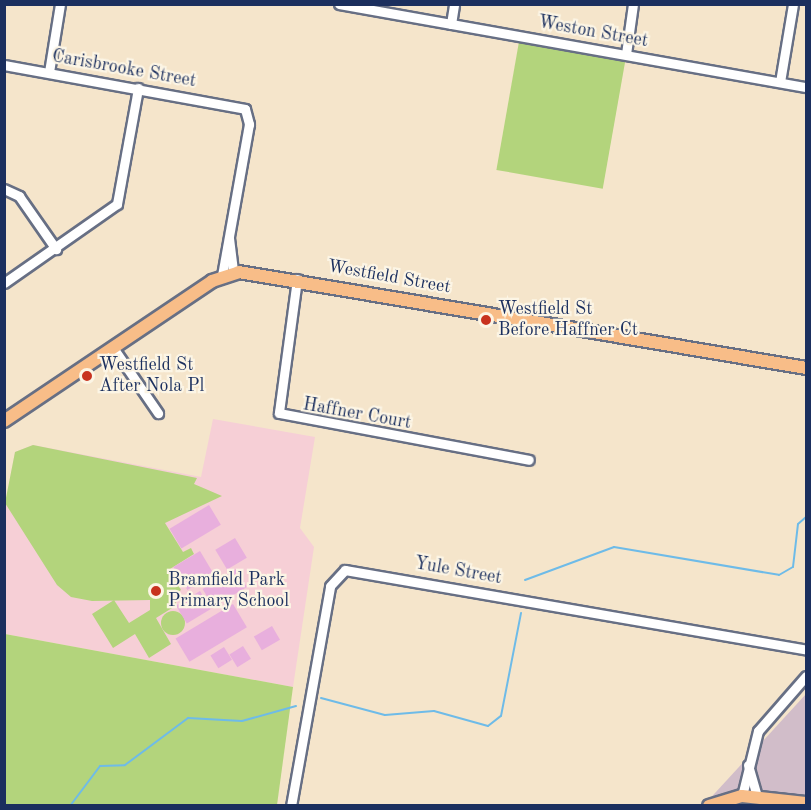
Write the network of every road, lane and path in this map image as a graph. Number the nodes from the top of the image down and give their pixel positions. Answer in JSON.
{"nodes":[{"id":1,"x":60,"y":4,"type":"edge"},
{"id":2,"x":339,"y":4,"type":"edge"},
{"id":3,"x":454,"y":4,"type":"edge"},
{"id":4,"x":633,"y":4,"type":"edge"},
{"id":5,"x":794,"y":4,"type":"edge"},
{"id":6,"x":451,"y":24,"type":"junction"},
{"id":7,"x":626,"y":54,"type":"junction"},
{"id":8,"x":4,"y":65,"type":"edge"},
{"id":9,"x":49,"y":72,"type":"junction"},
{"id":10,"x":780,"y":82,"type":"junction"},
{"id":11,"x":807,"y":87,"type":"edge"},
{"id":12,"x":138,"y":88,"type":"junction"},
{"id":13,"x":4,"y":189,"type":"edge"},
{"id":14,"x":56,"y":249,"type":"junction"},
{"id":15,"x":228,"y":274,"type":"junction"},
{"id":16,"x":297,"y":279,"type":"junction"},
{"id":17,"x":4,"y":283,"type":"edge"},
{"id":18,"x":114,"y":349,"type":"junction"},
{"id":19,"x":807,"y":368,"type":"edge"},
{"id":20,"x":158,"y":413,"type":"dead end"},
{"id":21,"x":4,"y":421,"type":"edge"},
{"id":22,"x":529,"y":460,"type":"dead end"},
{"id":23,"x":807,"y":650,"type":"edge"},
{"id":24,"x":807,"y":676,"type":"edge"},
{"id":25,"x":748,"y":765,"type":"junction"},
{"id":26,"x":742,"y":796,"type":"junction"},
{"id":27,"x":757,"y":796,"type":"junction"},
{"id":28,"x":807,"y":802,"type":"edge"},
{"id":29,"x":291,"y":806,"type":"edge"},
{"id":30,"x":709,"y":806,"type":"edge"}],
"edges":[{"from":1,"to":9,"type":"street"},
{"from":2,"to":6,"type":"street","name":"Weston Street"},
{"from":3,"to":6,"type":"street"},
{"from":4,"to":7,"type":"street"},
{"from":5,"to":10,"type":"street"},
{"from":6,"to":7,"type":"street","name":"Weston Street"},
{"from":7,"to":10,"type":"street","name":"Weston Street"},
{"from":8,"to":9,"type":"street","name":"Carisbrooke Street"},
{"from":9,"to":12,"type":"street","name":"Carisbrooke Street"},
{"from":10,"to":11,"type":"street","name":"Weston Street"},
{"from":12,"to":14,"type":"street"},
{"from":12,"to":15,"type":"street","name":"Carisbrooke Street"},
{"from":13,"to":14,"type":"street"},
{"from":14,"to":17,"type":"street"},
{"from":15,"to":16,"type":"main road","name":"Westfield Street"},
{"from":15,"to":18,"type":"main road"},
{"from":16,"to":19,"type":"main road","name":"Westfield Street"},
{"from":16,"to":22,"type":"street","name":"Haffner Court"},
{"from":18,"to":20,"type":"street"},
{"from":18,"to":21,"type":"main road"},
{"from":23,"to":29,"type":"street","name":"Yule Street"},
{"from":24,"to":25,"type":"street"},
{"from":25,"to":26,"type":"street"},
{"from":25,"to":27,"type":"street"},
{"from":26,"to":27,"type":"main road"},
{"from":26,"to":30,"type":"main road"},
{"from":27,"to":28,"type":"main road"}]}
